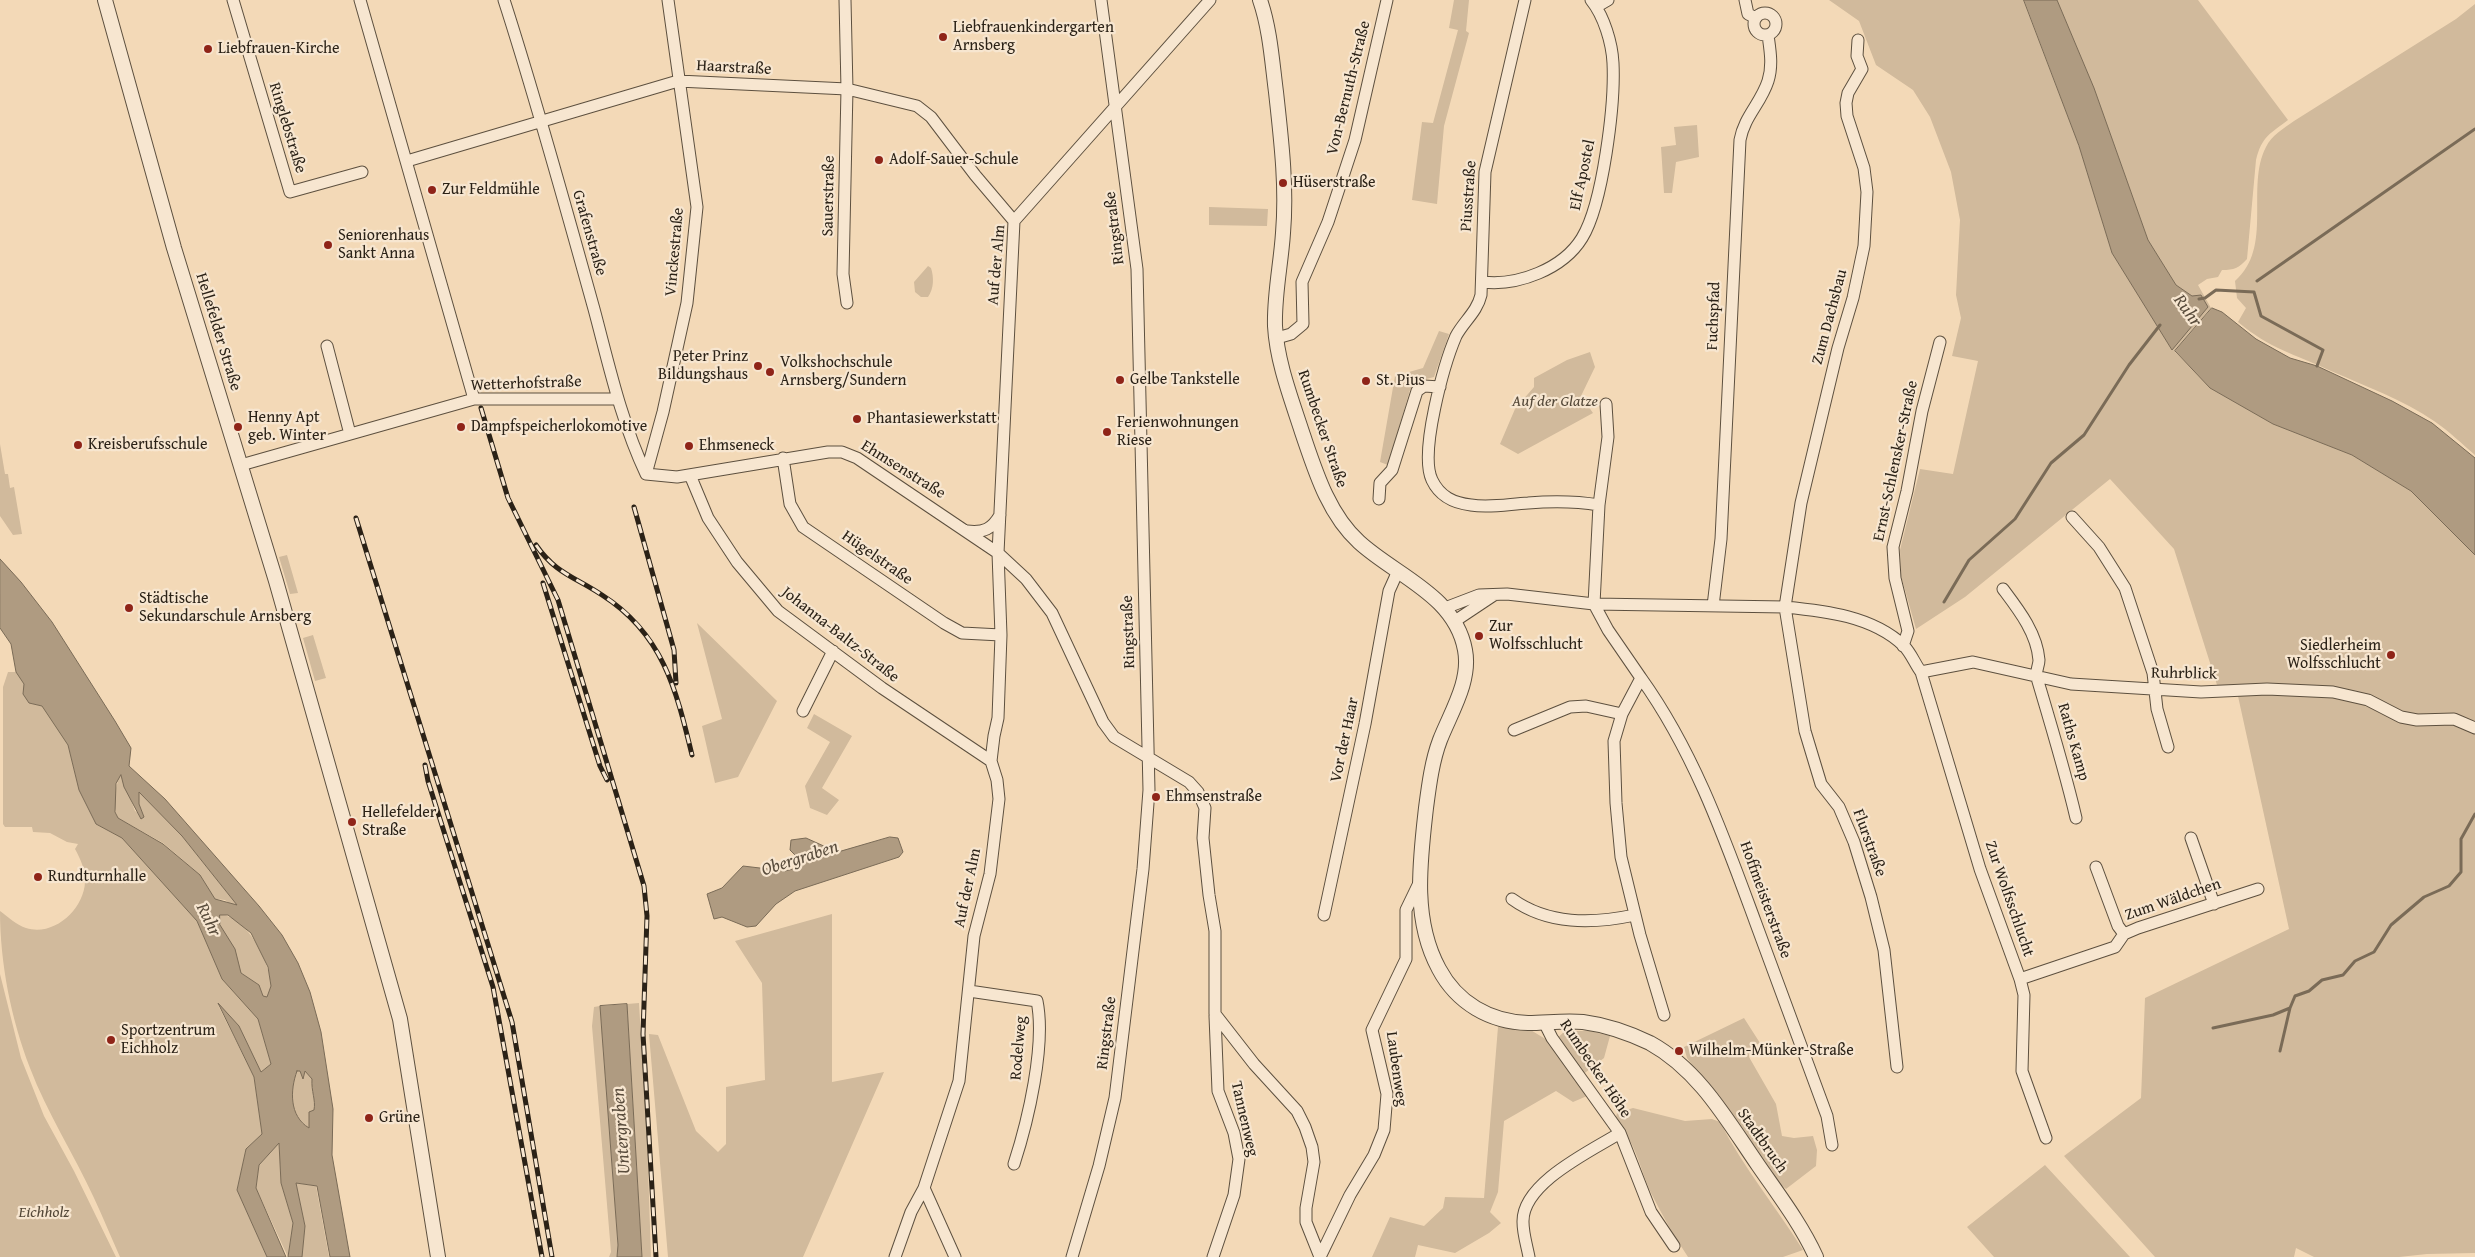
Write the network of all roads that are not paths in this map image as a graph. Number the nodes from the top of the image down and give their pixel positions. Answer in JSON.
{"nodes":[{"id":1,"x":105,"y":0,"type":"edge"},
{"id":2,"x":233,"y":0,"type":"edge"},
{"id":3,"x":360,"y":0,"type":"edge"},
{"id":4,"x":504,"y":0,"type":"edge"},
{"id":5,"x":668,"y":0,"type":"edge"},
{"id":6,"x":845,"y":0,"type":"edge"},
{"id":7,"x":1102,"y":0,"type":"edge"},
{"id":8,"x":1210,"y":0,"type":"edge"},
{"id":9,"x":1260,"y":0,"type":"edge"},
{"id":10,"x":1387,"y":0,"type":"edge"},
{"id":11,"x":1525,"y":0,"type":"edge"},
{"id":12,"x":1608,"y":0,"type":"edge"},
{"id":13,"x":1745,"y":0,"type":"edge"},
{"id":14,"x":1593,"y":3,"type":"edge"},
{"id":15,"x":1756,"y":18,"type":"junction"},
{"id":16,"x":1768,"y":35,"type":"junction"},
{"id":17,"x":1858,"y":40,"type":"dead end"},
{"id":18,"x":678,"y":81,"type":"junction"},
{"id":19,"x":847,"y":89,"type":"junction"},
{"id":20,"x":1115,"y":107,"type":"junction"},
{"id":21,"x":543,"y":122,"type":"junction"},
{"id":22,"x":407,"y":161,"type":"junction"},
{"id":23,"x":362,"y":172,"type":"dead end"},
{"id":24,"x":1014,"y":222,"type":"junction"},
{"id":25,"x":1483,"y":282,"type":"junction"},
{"id":26,"x":847,"y":303,"type":"dead end"},
{"id":27,"x":1276,"y":338,"type":"junction"},
{"id":28,"x":1940,"y":342,"type":"dead end"},
{"id":29,"x":327,"y":346,"type":"dead end"},
{"id":30,"x":1440,"y":387,"type":"junction"},
{"id":31,"x":474,"y":399,"type":"junction"},
{"id":32,"x":617,"y":399,"type":"junction"},
{"id":33,"x":1606,"y":404,"type":"dead end"},
{"id":34,"x":350,"y":434,"type":"junction"},
{"id":35,"x":783,"y":458,"type":"junction"},
{"id":36,"x":241,"y":465,"type":"junction"},
{"id":37,"x":646,"y":474,"type":"junction"},
{"id":38,"x":690,"y":475,"type":"junction"},
{"id":39,"x":1379,"y":499,"type":"dead end"},
{"id":40,"x":1599,"y":505,"type":"junction"},
{"id":41,"x":1000,"y":515,"type":"junction"},
{"id":42,"x":2072,"y":517,"type":"dead end"},
{"id":43,"x":965,"y":530,"type":"junction"},
{"id":44,"x":998,"y":553,"type":"junction"},
{"id":45,"x":1398,"y":571,"type":"junction"},
{"id":46,"x":2003,"y":589,"type":"dead end"},
{"id":47,"x":1494,"y":594,"type":"junction"},
{"id":48,"x":1594,"y":604,"type":"junction"},
{"id":49,"x":1713,"y":606,"type":"junction"},
{"id":50,"x":1785,"y":606,"type":"junction"},
{"id":51,"x":1445,"y":608,"type":"junction"},
{"id":52,"x":1455,"y":622,"type":"junction"},
{"id":53,"x":1001,"y":635,"type":"junction"},
{"id":54,"x":1903,"y":646,"type":"junction"},
{"id":55,"x":833,"y":651,"type":"junction"},
{"id":56,"x":1921,"y":672,"type":"junction"},
{"id":57,"x":2036,"y":675,"type":"junction"},
{"id":58,"x":1641,"y":678,"type":"junction"},
{"id":59,"x":2155,"y":690,"type":"junction"},
{"id":60,"x":803,"y":711,"type":"dead end"},
{"id":61,"x":1622,"y":714,"type":"junction"},
{"id":62,"x":2475,"y":728,"type":"edge"},
{"id":63,"x":1514,"y":730,"type":"dead end"},
{"id":64,"x":2168,"y":747,"type":"dead end"},
{"id":65,"x":1150,"y":758,"type":"junction"},
{"id":66,"x":991,"y":761,"type":"junction"},
{"id":67,"x":2076,"y":818,"type":"dead end"},
{"id":68,"x":2192,"y":838,"type":"dead end"},
{"id":69,"x":2096,"y":867,"type":"dead end"},
{"id":70,"x":1420,"y":881,"type":"junction"},
{"id":71,"x":2258,"y":889,"type":"dead end"},
{"id":72,"x":1512,"y":898,"type":"dead end"},
{"id":73,"x":2214,"y":904,"type":"junction"},
{"id":74,"x":1324,"y":915,"type":"dead end"},
{"id":75,"x":1635,"y":915,"type":"junction"},
{"id":76,"x":2124,"y":934,"type":"junction"},
{"id":77,"x":2020,"y":979,"type":"junction"},
{"id":78,"x":969,"y":991,"type":"junction"},
{"id":79,"x":1215,"y":1014,"type":"junction"},
{"id":80,"x":1664,"y":1015,"type":"dead end"},
{"id":81,"x":1544,"y":1022,"type":"junction"},
{"id":82,"x":1668,"y":1055,"type":"joint"},
{"id":83,"x":1897,"y":1067,"type":"dead end"},
{"id":84,"x":1620,"y":1134,"type":"junction"},
{"id":85,"x":2046,"y":1138,"type":"dead end"},
{"id":86,"x":1832,"y":1145,"type":"dead end"},
{"id":87,"x":1014,"y":1164,"type":"dead end"},
{"id":88,"x":924,"y":1188,"type":"junction"},
{"id":89,"x":1674,"y":1246,"type":"dead end"},
{"id":90,"x":438,"y":1257,"type":"edge"},
{"id":91,"x":895,"y":1257,"type":"edge"},
{"id":92,"x":955,"y":1257,"type":"edge"},
{"id":93,"x":1072,"y":1257,"type":"edge"},
{"id":94,"x":1213,"y":1257,"type":"edge"},
{"id":95,"x":1320,"y":1257,"type":"edge"},
{"id":96,"x":1529,"y":1257,"type":"edge"},
{"id":97,"x":1816,"y":1257,"type":"edge"}],
"edges":[{"from":1,"to":36,"type":"street","name":"Hellefelder Straße"},
{"from":2,"to":23,"type":"street","name":"Ringlebstraße"},
{"from":3,"to":22,"type":"street"},
{"from":4,"to":21,"type":"street","name":"Grafenstraße"},
{"from":5,"to":18,"type":"street","name":"Vinckestraße"},
{"from":6,"to":19,"type":"street","name":"Sauerstraße"},
{"from":7,"to":20,"type":"street","name":"Ringstraße"},
{"from":8,"to":20,"type":"street","name":"Auf der Alm"},
{"from":9,"to":27,"type":"street","name":"Rumbecker Straße"},
{"from":10,"to":27,"type":"street","name":"Von-Bernuth-Straße"},
{"from":11,"to":25,"type":"street","name":"Piusstraße"},
{"from":12,"to":14,"type":"street","name":"Elf Apostel"},
{"from":13,"to":15,"type":"street"},
{"from":14,"to":25,"type":"street","name":"Elf Apostel"},
{"from":15,"to":16,"type":"street"},
{"from":15,"to":16,"type":"street","name":"Fuchspfad"},
{"from":16,"to":49,"type":"street","name":"Fuchspfad"},
{"from":17,"to":50,"type":"street","name":"Zum Dachsbau"},
{"from":18,"to":19,"type":"street","name":"Haarstraße"},
{"from":18,"to":21,"type":"street","name":"Haarstraße"},
{"from":18,"to":37,"type":"street","name":"Vinckestraße"},
{"from":19,"to":24,"type":"street","name":"Haarstraße"},
{"from":19,"to":26,"type":"street","name":"Sauerstraße"},
{"from":20,"to":24,"type":"street","name":"Auf der Alm"},
{"from":20,"to":65,"type":"street","name":"Ringstraße"},
{"from":21,"to":22,"type":"street","name":"Haarstraße"},
{"from":21,"to":32,"type":"street","name":"Grafenstraße"},
{"from":22,"to":31,"type":"street"},
{"from":24,"to":41,"type":"street","name":"Auf der Alm"},
{"from":25,"to":30,"type":"street","name":"Piusstraße"},
{"from":27,"to":45,"type":"street","name":"Rumbecker Straße"},
{"from":28,"to":54,"type":"street","name":"Ernst-Schlensker-Straße"},
{"from":29,"to":34,"type":"street"},
{"from":30,"to":39,"type":"street"},
{"from":30,"to":40,"type":"street","name":"Piusstraße"},
{"from":31,"to":32,"type":"street","name":"Wetterhofstraße"},
{"from":31,"to":34,"type":"street","name":"Wetterhofstraße"},
{"from":32,"to":37,"type":"street","name":"Grafenstraße"},
{"from":33,"to":40,"type":"street"},
{"from":34,"to":36,"type":"street","name":"Wetterhofstraße"},
{"from":35,"to":38,"type":"street","name":"Ehmsenstraße"},
{"from":35,"to":43,"type":"street","name":"Ehmsenstraße"},
{"from":35,"to":53,"type":"street","name":"Hügelstraße"},
{"from":36,"to":90,"type":"street","name":"Hellefelder Straße"},
{"from":37,"to":38,"type":"street","name":"Ehmsenstraße"},
{"from":38,"to":55,"type":"street","name":"Johanna-Baltz-Straße"},
{"from":40,"to":48,"type":"street"},
{"from":41,"to":43,"type":"street"},
{"from":41,"to":44,"type":"street","name":"Auf der Alm"},
{"from":42,"to":59,"type":"street"},
{"from":43,"to":44,"type":"street","name":"Ehmsenstraße"},
{"from":44,"to":53,"type":"street","name":"Auf der Alm"},
{"from":44,"to":65,"type":"street","name":"Ehmsenstraße"},
{"from":45,"to":51,"type":"street","name":"Rumbecker Straße"},
{"from":45,"to":74,"type":"street","name":"Vor der Haar"},
{"from":46,"to":57,"type":"street","name":"Raths Kamp"},
{"from":47,"to":48,"type":"street"},
{"from":47,"to":51,"type":"street"},
{"from":47,"to":52,"type":"street"},
{"from":48,"to":49,"type":"street"},
{"from":48,"to":58,"type":"street"},
{"from":49,"to":50,"type":"street"},
{"from":50,"to":54,"type":"street"},
{"from":50,"to":83,"type":"street","name":"Flurstraße"},
{"from":51,"to":52,"type":"street","name":"Rumbecker Straße"},
{"from":52,"to":70,"type":"street","name":"Rumbecker Straße"},
{"from":53,"to":66,"type":"street","name":"Auf der Alm"},
{"from":54,"to":56,"type":"street"},
{"from":55,"to":60,"type":"street"},
{"from":55,"to":66,"type":"street","name":"Johanna-Baltz-Straße"},
{"from":56,"to":57,"type":"street","name":"Ruhrblick"},
{"from":56,"to":77,"type":"street","name":"Zur Wolfsschlucht"},
{"from":57,"to":59,"type":"street","name":"Ruhrblick"},
{"from":57,"to":67,"type":"street","name":"Raths Kamp"},
{"from":58,"to":61,"type":"street"},
{"from":58,"to":86,"type":"street","name":"Hoffmeisterstraße"},
{"from":59,"to":62,"type":"street","name":"Ruhrblick"},
{"from":59,"to":64,"type":"street"},
{"from":61,"to":63,"type":"street"},
{"from":61,"to":75,"type":"street"},
{"from":65,"to":79,"type":"street","name":"Ehmsenstraße"},
{"from":65,"to":93,"type":"street","name":"Ringstraße"},
{"from":66,"to":78,"type":"street","name":"Auf der Alm"},
{"from":68,"to":73,"type":"street"},
{"from":69,"to":76,"type":"street"},
{"from":70,"to":81,"type":"street","name":"Rumbecker Straße"},
{"from":70,"to":95,"type":"street","name":"Laubenweg"},
{"from":71,"to":73,"type":"street","name":"Zum Wäldchen"},
{"from":72,"to":75,"type":"street"},
{"from":73,"to":76,"type":"street","name":"Zum Wäldchen"},
{"from":75,"to":80,"type":"street"},
{"from":76,"to":77,"type":"street","name":"Zum Wäldchen"},
{"from":77,"to":85,"type":"street","name":"Zur Wolfsschlucht"},
{"from":78,"to":87,"type":"street","name":"Rodelweg"},
{"from":78,"to":88,"type":"street","name":"Auf der Alm"},
{"from":79,"to":94,"type":"street","name":"Tannenweg"},
{"from":79,"to":95,"type":"street"},
{"from":81,"to":82,"type":"street","name":"Rumbecker Straße"},
{"from":81,"to":84,"type":"street","name":"Rumbecker Höhe"},
{"from":82,"to":97,"type":"street","name":"Stadtbruch"},
{"from":84,"to":89,"type":"street","name":"Rumbecker Höhe"},
{"from":84,"to":96,"type":"street","name":"Rumbecker Höhe"},
{"from":88,"to":91,"type":"street","name":"Auf der Alm"},
{"from":88,"to":92,"type":"street"}]}
